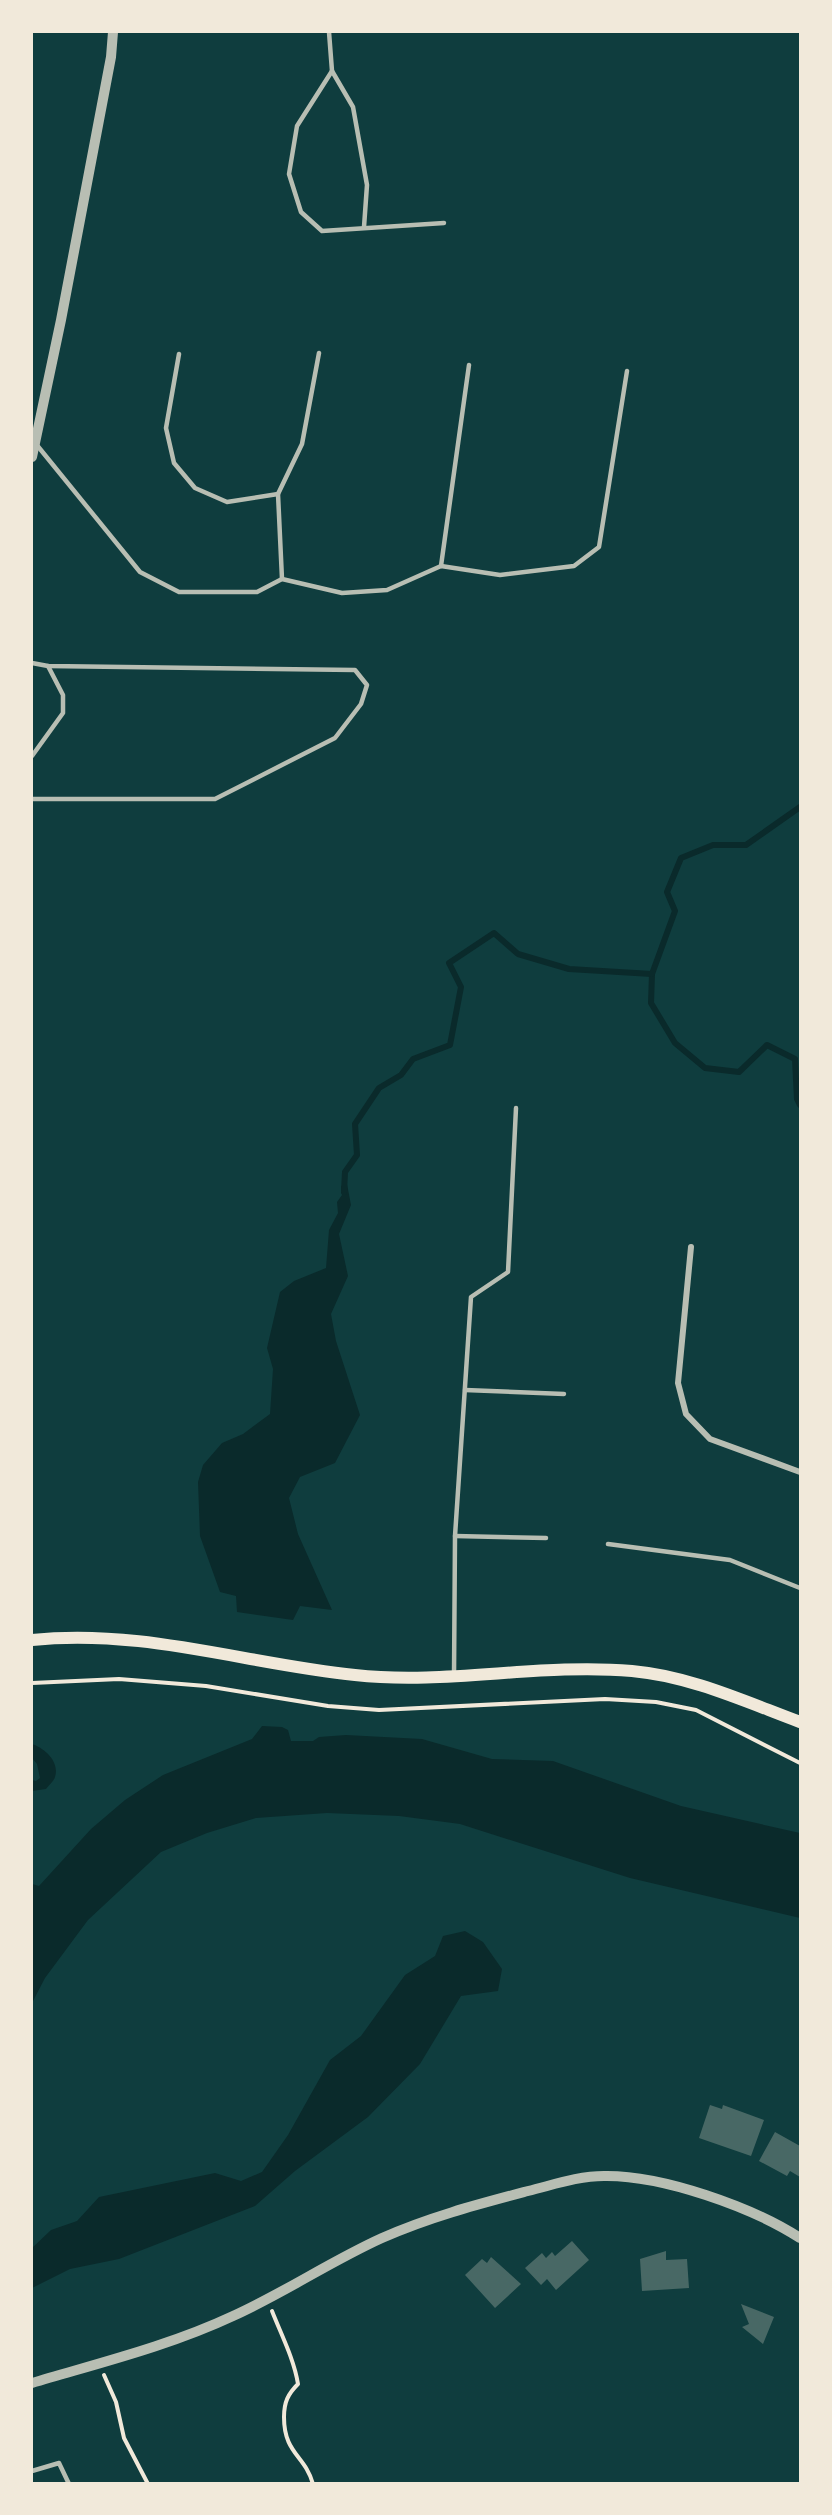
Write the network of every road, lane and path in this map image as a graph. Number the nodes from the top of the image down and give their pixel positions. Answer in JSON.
{"nodes":[{"id":1,"x":112,"y":32,"type":"edge"},
{"id":2,"x":329,"y":32,"type":"edge"},
{"id":3,"x":332,"y":71,"type":"junction"},
{"id":4,"x":444,"y":223,"type":"dead end"},
{"id":5,"x":364,"y":227,"type":"junction"},
{"id":6,"x":319,"y":352,"type":"dead end"},
{"id":7,"x":178,"y":354,"type":"dead end"},
{"id":8,"x":470,"y":365,"type":"dead end"},
{"id":9,"x":627,"y":370,"type":"dead end"},
{"id":10,"x":35,"y":444,"type":"junction"},
{"id":11,"x":32,"y":457,"type":"edge"},
{"id":12,"x":278,"y":494,"type":"junction"},
{"id":13,"x":441,"y":566,"type":"junction"},
{"id":14,"x":282,"y":579,"type":"junction"},
{"id":15,"x":32,"y":663,"type":"edge"},
{"id":16,"x":48,"y":666,"type":"junction"},
{"id":17,"x":32,"y":756,"type":"edge"},
{"id":18,"x":32,"y":799,"type":"edge"},
{"id":19,"x":516,"y":1108,"type":"dead end"},
{"id":20,"x":691,"y":1247,"type":"dead end"},
{"id":21,"x":465,"y":1390,"type":"junction"},
{"id":22,"x":564,"y":1394,"type":"dead end"},
{"id":23,"x":801,"y":1472,"type":"edge"},
{"id":24,"x":455,"y":1536,"type":"junction"},
{"id":25,"x":546,"y":1538,"type":"dead end"},
{"id":26,"x":608,"y":1544,"type":"dead end"},
{"id":27,"x":801,"y":1588,"type":"edge"},
{"id":28,"x":32,"y":1640,"type":"edge"},
{"id":29,"x":454,"y":1676,"type":"junction"},
{"id":30,"x":32,"y":1683,"type":"edge"},
{"id":31,"x":801,"y":1722,"type":"edge"},
{"id":32,"x":801,"y":1764,"type":"edge"},
{"id":33,"x":801,"y":2238,"type":"edge"},
{"id":34,"x":268,"y":2300,"type":"junction"},
{"id":35,"x":99,"y":2363,"type":"junction"},
{"id":36,"x":32,"y":2383,"type":"edge"},
{"id":37,"x":32,"y":2471,"type":"edge"},
{"id":38,"x":69,"y":2484,"type":"edge"},
{"id":39,"x":148,"y":2484,"type":"edge"},
{"id":40,"x":314,"y":2484,"type":"edge"}],
"edges":[{"from":1,"to":10,"type":"street"},
{"from":2,"to":3,"type":"lane"},
{"from":3,"to":5,"type":"lane"},
{"from":3,"to":5,"type":"lane"},
{"from":4,"to":5,"type":"lane"},
{"from":6,"to":12,"type":"lane"},
{"from":7,"to":12,"type":"lane"},
{"from":8,"to":13,"type":"lane"},
{"from":9,"to":13,"type":"lane"},
{"from":10,"to":11,"type":"street"},
{"from":10,"to":14,"type":"lane"},
{"from":12,"to":14,"type":"lane"},
{"from":13,"to":14,"type":"lane"},
{"from":15,"to":16,"type":"lane"},
{"from":16,"to":17,"type":"lane"},
{"from":16,"to":18,"type":"lane"},
{"from":19,"to":21,"type":"lane"},
{"from":20,"to":23,"type":"street"},
{"from":21,"to":22,"type":"lane"},
{"from":21,"to":24,"type":"lane"},
{"from":24,"to":25,"type":"lane"},
{"from":24,"to":29,"type":"lane"},
{"from":26,"to":27,"type":"lane"},
{"from":28,"to":29,"type":"main road"},
{"from":29,"to":31,"type":"main road"},
{"from":30,"to":32,"type":"path"},
{"from":33,"to":34,"type":"street"},
{"from":34,"to":35,"type":"street"},
{"from":34,"to":40,"type":"path"},
{"from":35,"to":36,"type":"street"},
{"from":35,"to":39,"type":"path"},
{"from":37,"to":38,"type":"lane"}]}
